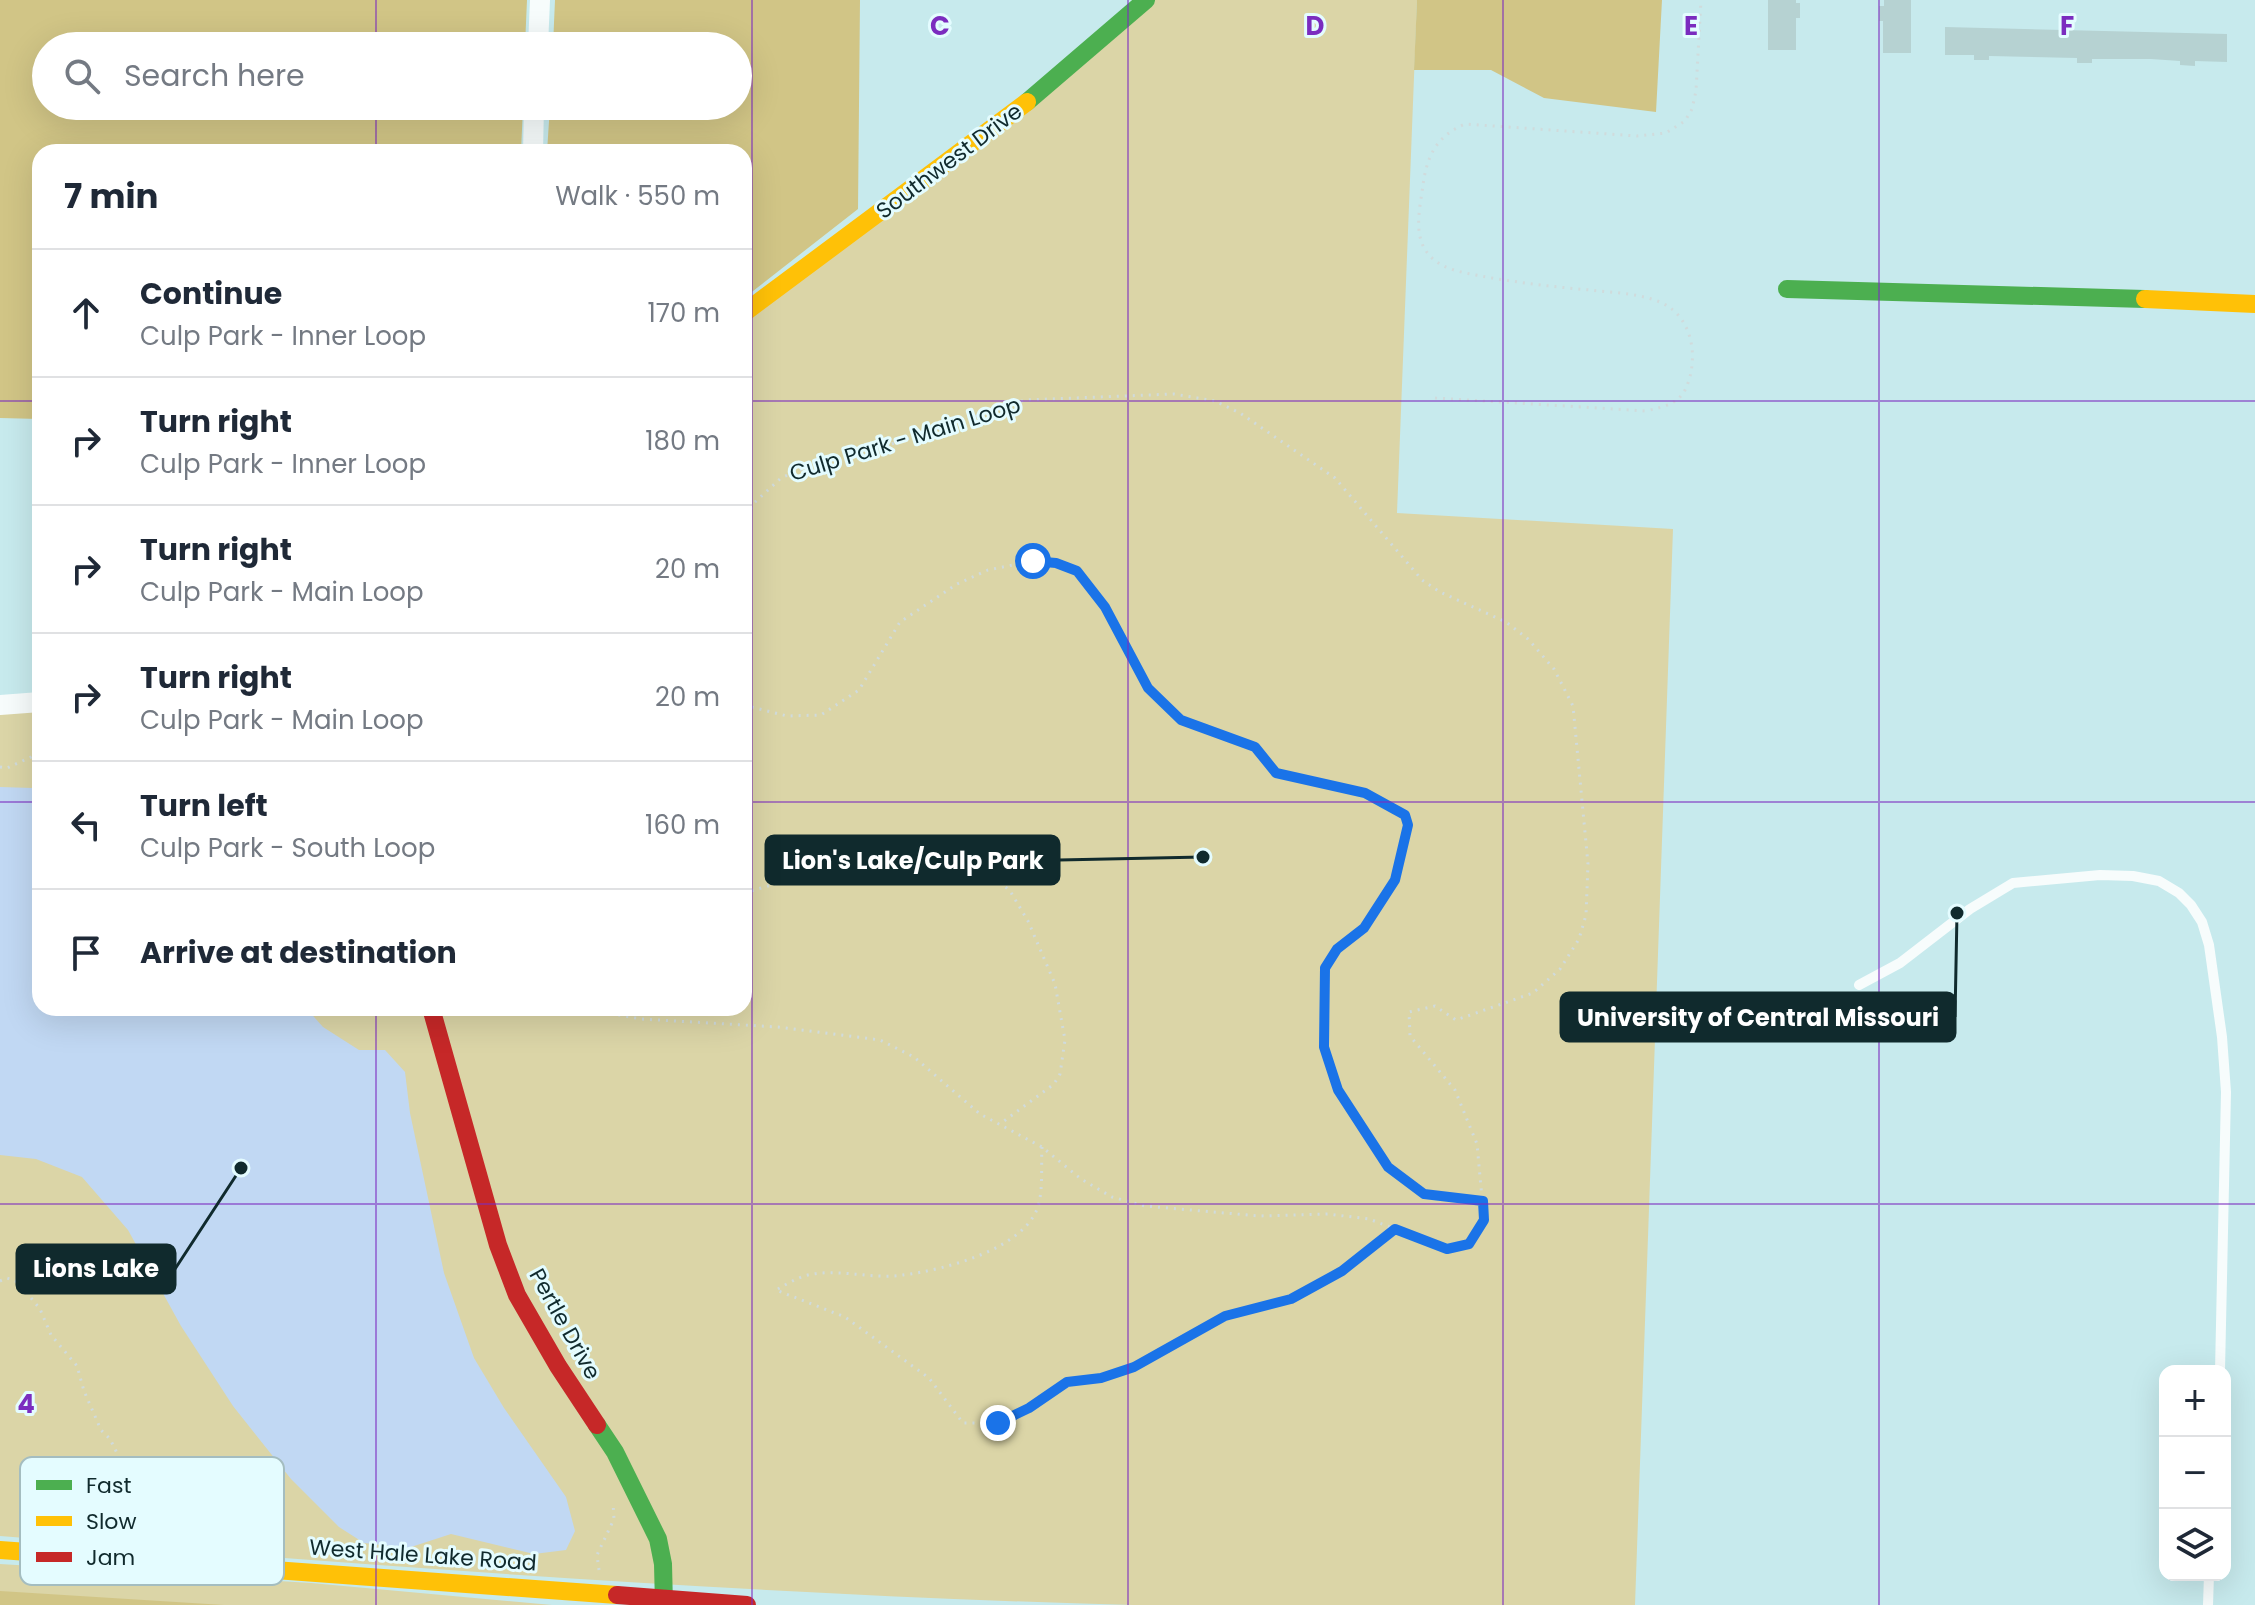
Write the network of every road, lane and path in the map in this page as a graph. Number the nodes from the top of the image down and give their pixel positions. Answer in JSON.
{"nodes":[{"id":1,"x":540,"y":0,"type":"edge"},
{"id":2,"x":1146,"y":0,"type":"edge"},
{"id":3,"x":1701,"y":0,"type":"edge"},
{"id":4,"x":539,"y":32,"type":"edge"},
{"id":5,"x":534,"y":120,"type":"edge"},
{"id":6,"x":533,"y":144,"type":"edge"},
{"id":7,"x":1787,"y":289,"type":"dead end"},
{"id":8,"x":2255,"y":304,"type":"edge"},
{"id":9,"x":752,"y":307,"type":"edge"},
{"id":10,"x":1435,"y":398,"type":"dead end"},
{"id":11,"x":752,"y":507,"type":"edge"},
{"id":12,"x":32,"y":703,"type":"edge"},
{"id":13,"x":0,"y":705,"type":"edge"},
{"id":14,"x":752,"y":707,"type":"edge"},
{"id":15,"x":32,"y":757,"type":"edge"},
{"id":16,"x":0,"y":767,"type":"edge"},
{"id":17,"x":752,"y":891,"type":"edge"},
{"id":18,"x":1859,"y":985,"type":"dead end"},
{"id":19,"x":433,"y":1016,"type":"edge"},
{"id":20,"x":624,"y":1016,"type":"edge"},
{"id":21,"x":1000,"y":1124,"type":"junction"},
{"id":22,"x":1042,"y":1147,"type":"junction"},
{"id":23,"x":1483,"y":1201,"type":"junction"},
{"id":24,"x":1395,"y":1229,"type":"junction"},
{"id":25,"x":0,"y":1281,"type":"edge"},
{"id":26,"x":2220,"y":1365,"type":"edge"},
{"id":27,"x":119,"y":1457,"type":"edge"},
{"id":28,"x":0,"y":1550,"type":"edge"},
{"id":29,"x":20,"y":1551,"type":"edge"},
{"id":30,"x":284,"y":1571,"type":"edge"},
{"id":31,"x":2209,"y":1581,"type":"edge"},
{"id":32,"x":664,"y":1601,"type":"edge"},
{"id":33,"x":747,"y":1605,"type":"edge"},
{"id":34,"x":2208,"y":1605,"type":"edge"}],
"edges":[{"from":1,"to":4,"type":"street"},
{"from":2,"to":9,"type":"street","name":"Southwest Drive"},
{"from":3,"to":10,"type":"path"},
{"from":5,"to":6,"type":"street"},
{"from":7,"to":8,"type":"street"},
{"from":11,"to":23,"type":"path","name":"Culp Park - Main Loop"},
{"from":12,"to":13,"type":"street"},
{"from":14,"to":23,"type":"path"},
{"from":15,"to":16,"type":"path"},
{"from":17,"to":21,"type":"path"},
{"from":18,"to":26,"type":"lane"},
{"from":19,"to":32,"type":"street","name":"Pertle Drive"},
{"from":20,"to":21,"type":"path","name":"Culp Park - Main Loop"},
{"from":21,"to":22,"type":"path","name":"Culp Park - Main Loop"},
{"from":22,"to":24,"type":"path","name":"Culp Park - Main Loop"},
{"from":22,"to":24,"type":"path"},
{"from":23,"to":24,"type":"path","name":"Culp Park - Main Loop"},
{"from":25,"to":27,"type":"path"},
{"from":28,"to":29,"type":"street","name":"West Hale Lake Road"},
{"from":30,"to":32,"type":"street","name":"West Hale Lake Road"},
{"from":31,"to":34,"type":"lane"},
{"from":32,"to":33,"type":"street","name":"West Hale Lake Road"}]}
